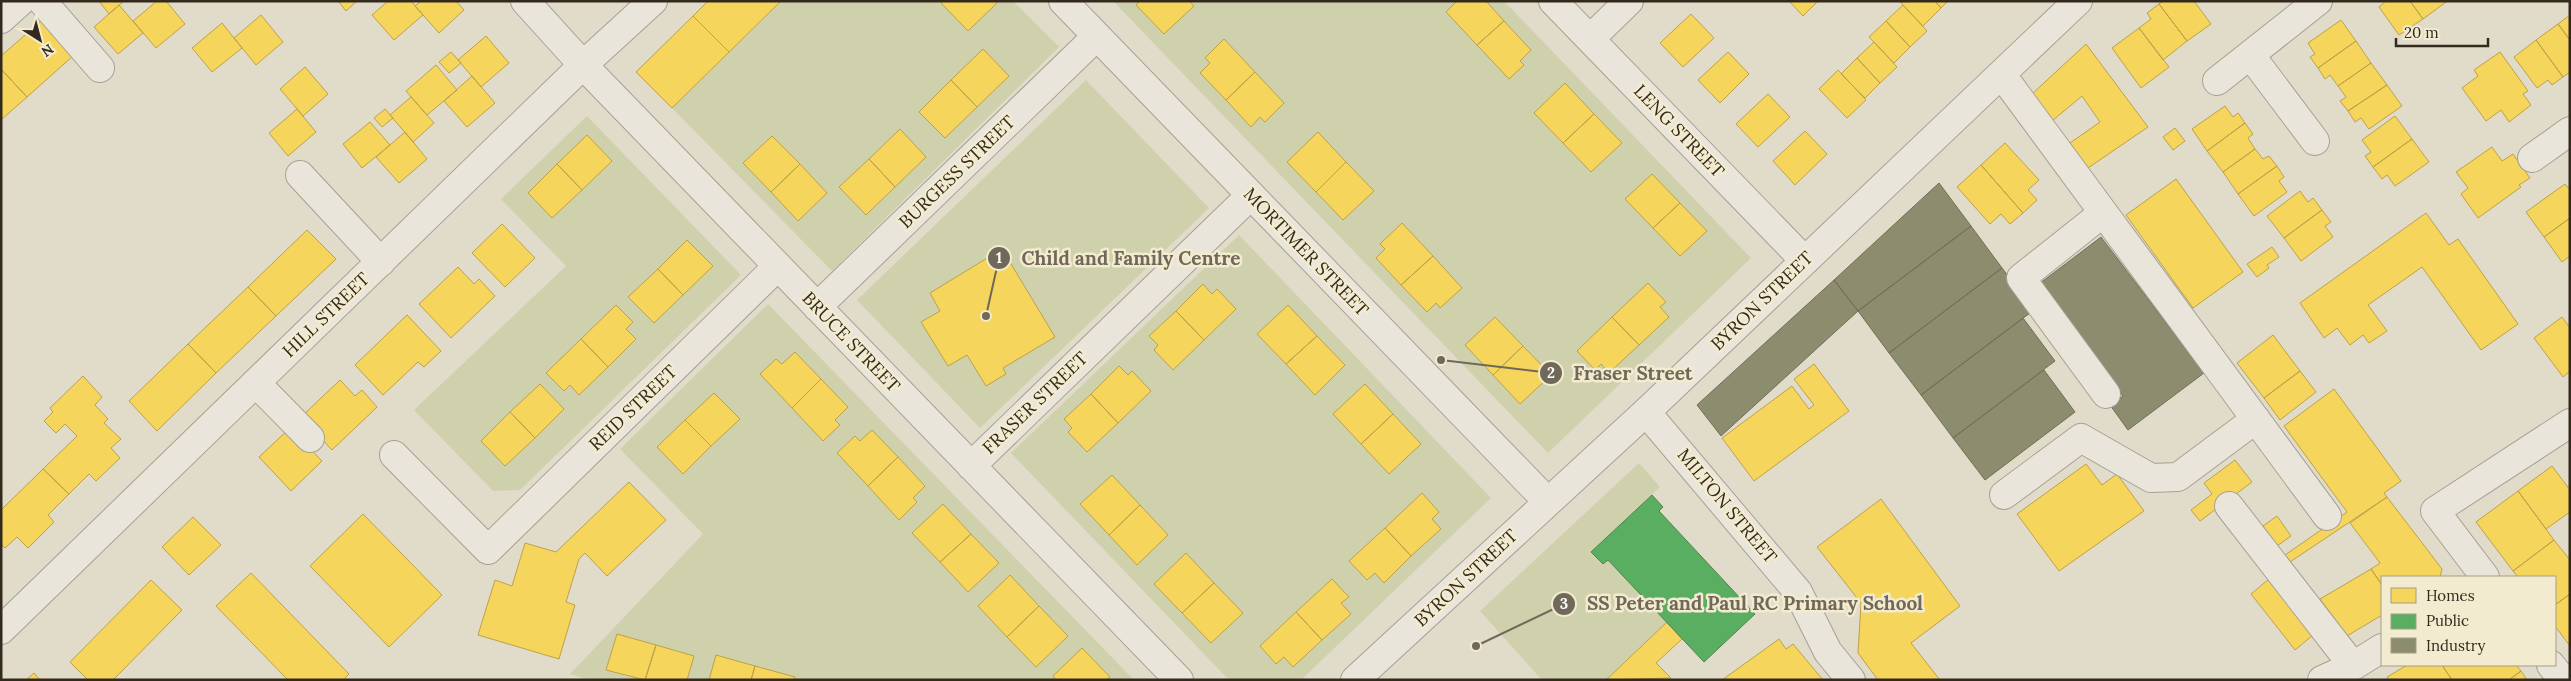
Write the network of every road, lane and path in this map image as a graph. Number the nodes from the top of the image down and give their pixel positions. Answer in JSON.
{"nodes":[{"id":1,"x":21,"y":1,"type":"edge"},
{"id":2,"x":42,"y":1,"type":"edge"},
{"id":3,"x":525,"y":1,"type":"edge"},
{"id":4,"x":653,"y":1,"type":"edge"},
{"id":5,"x":1063,"y":1,"type":"edge"},
{"id":6,"x":1554,"y":1,"type":"edge"},
{"id":7,"x":1629,"y":1,"type":"edge"},
{"id":8,"x":2078,"y":1,"type":"edge"},
{"id":9,"x":2318,"y":1,"type":"edge"},
{"id":10,"x":1,"y":19,"type":"edge"},
{"id":11,"x":1097,"y":36,"type":"junction"},
{"id":12,"x":1590,"y":39,"type":"junction"},
{"id":13,"x":2251,"y":56,"type":"junction"},
{"id":14,"x":583,"y":65,"type":"junction"},
{"id":15,"x":100,"y":68,"type":"dead end"},
{"id":16,"x":2002,"y":75,"type":"junction"},
{"id":17,"x":2217,"y":81,"type":"dead end"},
{"id":18,"x":2569,"y":132,"type":"edge"},
{"id":19,"x":2314,"y":141,"type":"dead end"},
{"id":20,"x":2532,"y":158,"type":"dead end"},
{"id":21,"x":300,"y":175,"type":"dead end"},
{"id":22,"x":1251,"y":195,"type":"junction"},
{"id":23,"x":2103,"y":212,"type":"junction"},
{"id":24,"x":1805,"y":261,"type":"junction"},
{"id":25,"x":381,"y":262,"type":"junction"},
{"id":26,"x":778,"y":266,"type":"junction"},
{"id":27,"x":818,"y":307,"type":"junction"},
{"id":28,"x":256,"y":383,"type":"junction"},
{"id":29,"x":2106,"y":394,"type":"dead end"},
{"id":30,"x":1646,"y":412,"type":"junction"},
{"id":31,"x":2256,"y":419,"type":"junction"},
{"id":32,"x":2570,"y":423,"type":"edge"},
{"id":33,"x":310,"y":438,"type":"dead end"},
{"id":34,"x":394,"y":455,"type":"dead end"},
{"id":35,"x":971,"y":466,"type":"junction"},
{"id":36,"x":2004,"y":495,"type":"dead end"},
{"id":37,"x":1548,"y":502,"type":"junction"},
{"id":38,"x":2229,"y":506,"type":"dead end"},
{"id":39,"x":2327,"y":516,"type":"dead end"},
{"id":40,"x":2484,"y":576,"type":"edge"},
{"id":41,"x":4,"y":621,"type":"edge"},
{"id":42,"x":2381,"y":649,"type":"edge"},
{"id":43,"x":2353,"y":666,"type":"junction"},
{"id":44,"x":2552,"y":666,"type":"edge"},
{"id":45,"x":1179,"y":680,"type":"edge"},
{"id":46,"x":1355,"y":680,"type":"edge"},
{"id":47,"x":1851,"y":680,"type":"edge"},
{"id":48,"x":2322,"y":680,"type":"edge"},
{"id":49,"x":2563,"y":680,"type":"edge"}],
"edges":[{"from":1,"to":10,"type":"street"},
{"from":2,"to":15,"type":"street"},
{"from":3,"to":14,"type":"street","name":"BRUCE STREET"},
{"from":4,"to":14,"type":"street","name":"HILL STREET"},
{"from":5,"to":11,"type":"street","name":"MORTIMER STREET"},
{"from":6,"to":12,"type":"street","name":"LENG STREET"},
{"from":7,"to":12,"type":"street"},
{"from":8,"to":16,"type":"street","name":"BYRON STREET"},
{"from":9,"to":13,"type":"street"},
{"from":11,"to":22,"type":"street","name":"MORTIMER STREET"},
{"from":11,"to":27,"type":"street","name":"BURGESS STREET"},
{"from":12,"to":24,"type":"street","name":"LENG STREET"},
{"from":13,"to":17,"type":"street"},
{"from":13,"to":19,"type":"street"},
{"from":14,"to":25,"type":"street","name":"HILL STREET"},
{"from":14,"to":26,"type":"street","name":"BRUCE STREET"},
{"from":16,"to":23,"type":"street"},
{"from":16,"to":24,"type":"street","name":"BYRON STREET"},
{"from":18,"to":20,"type":"street"},
{"from":21,"to":25,"type":"street"},
{"from":22,"to":35,"type":"street","name":"FRASER STREET"},
{"from":22,"to":37,"type":"street","name":"MORTIMER STREET"},
{"from":23,"to":29,"type":"street"},
{"from":23,"to":31,"type":"street"},
{"from":24,"to":30,"type":"street","name":"BYRON STREET"},
{"from":25,"to":28,"type":"street","name":"HILL STREET"},
{"from":26,"to":27,"type":"street","name":"BRUCE STREET"},
{"from":26,"to":34,"type":"street","name":"REID STREET"},
{"from":27,"to":35,"type":"street","name":"BRUCE STREET"},
{"from":28,"to":33,"type":"street"},
{"from":28,"to":41,"type":"street","name":"HILL STREET"},
{"from":30,"to":37,"type":"street","name":"BYRON STREET"},
{"from":30,"to":47,"type":"street","name":"MILTON STREET"},
{"from":31,"to":36,"type":"street"},
{"from":31,"to":39,"type":"street"},
{"from":32,"to":40,"type":"street"},
{"from":35,"to":45,"type":"street","name":"BRUCE STREET"},
{"from":37,"to":46,"type":"street","name":"BYRON STREET"},
{"from":38,"to":43,"type":"street"},
{"from":42,"to":43,"type":"street"},
{"from":43,"to":48,"type":"street"},
{"from":44,"to":49,"type":"street"}]}
